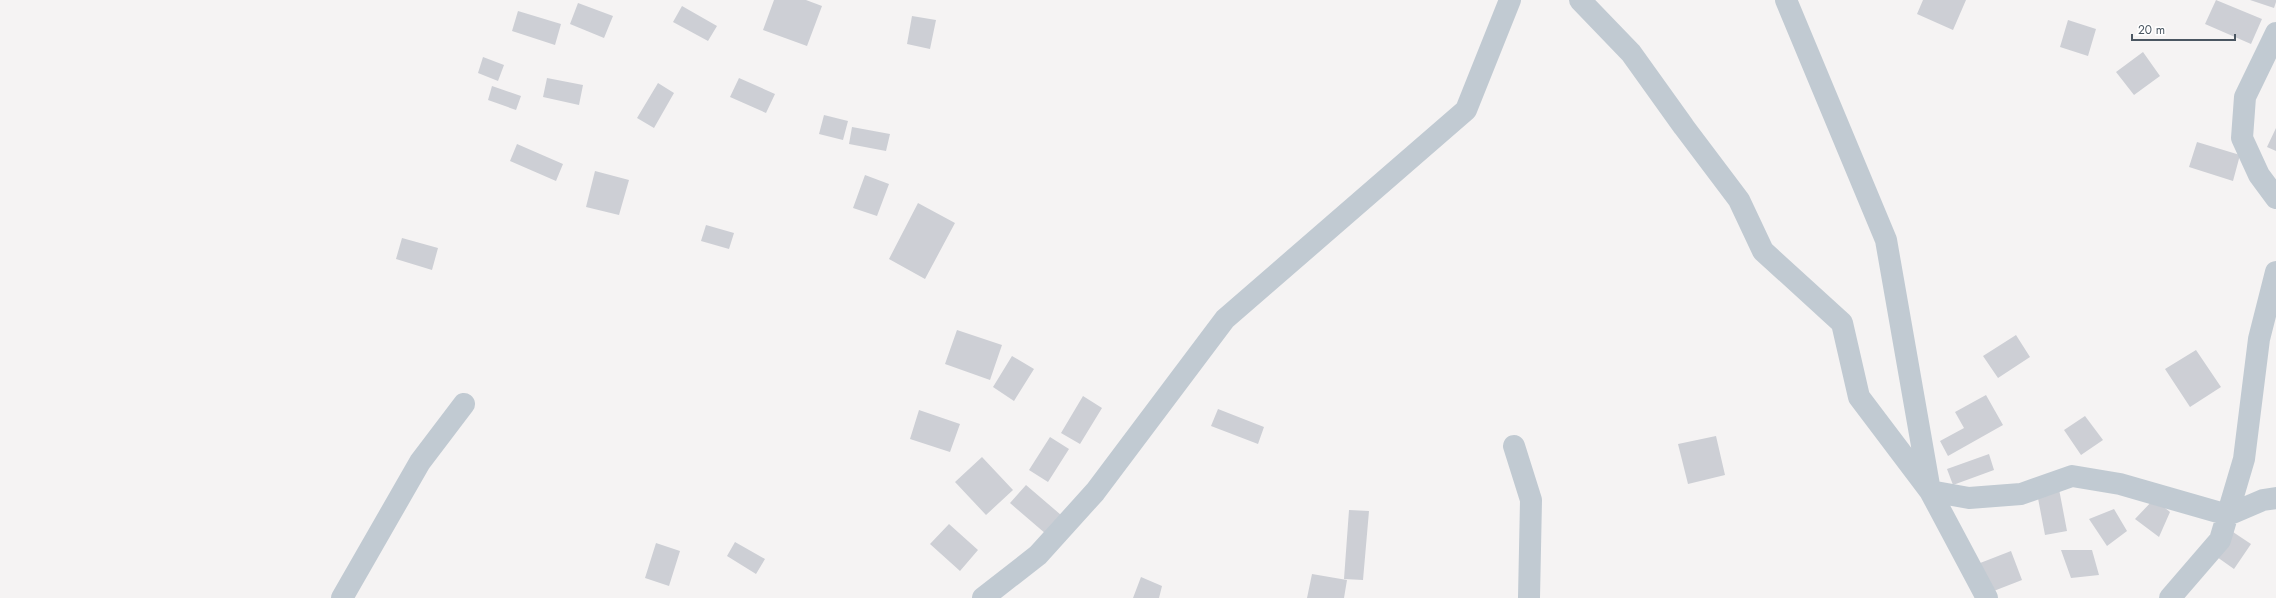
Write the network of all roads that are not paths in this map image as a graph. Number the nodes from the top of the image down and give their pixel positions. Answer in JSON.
{"nodes":[{"id":1,"x":1510,"y":0,"type":"edge"},
{"id":2,"x":1580,"y":0,"type":"edge"},
{"id":3,"x":1786,"y":0,"type":"edge"},
{"id":4,"x":2276,"y":33,"type":"edge"},
{"id":5,"x":2276,"y":198,"type":"edge"},
{"id":6,"x":2276,"y":272,"type":"edge"},
{"id":7,"x":464,"y":404,"type":"dead end"},
{"id":8,"x":1514,"y":446,"type":"dead end"},
{"id":9,"x":1930,"y":491,"type":"junction"},
{"id":10,"x":2276,"y":498,"type":"edge"},
{"id":11,"x":2228,"y":515,"type":"junction"},
{"id":12,"x":342,"y":598,"type":"edge"},
{"id":13,"x":983,"y":598,"type":"edge"},
{"id":14,"x":1529,"y":598,"type":"edge"},
{"id":15,"x":1987,"y":598,"type":"edge"},
{"id":16,"x":2170,"y":598,"type":"edge"}],
"edges":[{"from":1,"to":13,"type":"street"},
{"from":2,"to":9,"type":"street"},
{"from":3,"to":9,"type":"street"},
{"from":4,"to":5,"type":"street"},
{"from":6,"to":11,"type":"street"},
{"from":7,"to":12,"type":"street"},
{"from":8,"to":14,"type":"street"},
{"from":9,"to":11,"type":"street"},
{"from":9,"to":15,"type":"street"},
{"from":10,"to":11,"type":"street"},
{"from":11,"to":16,"type":"street"}]}
